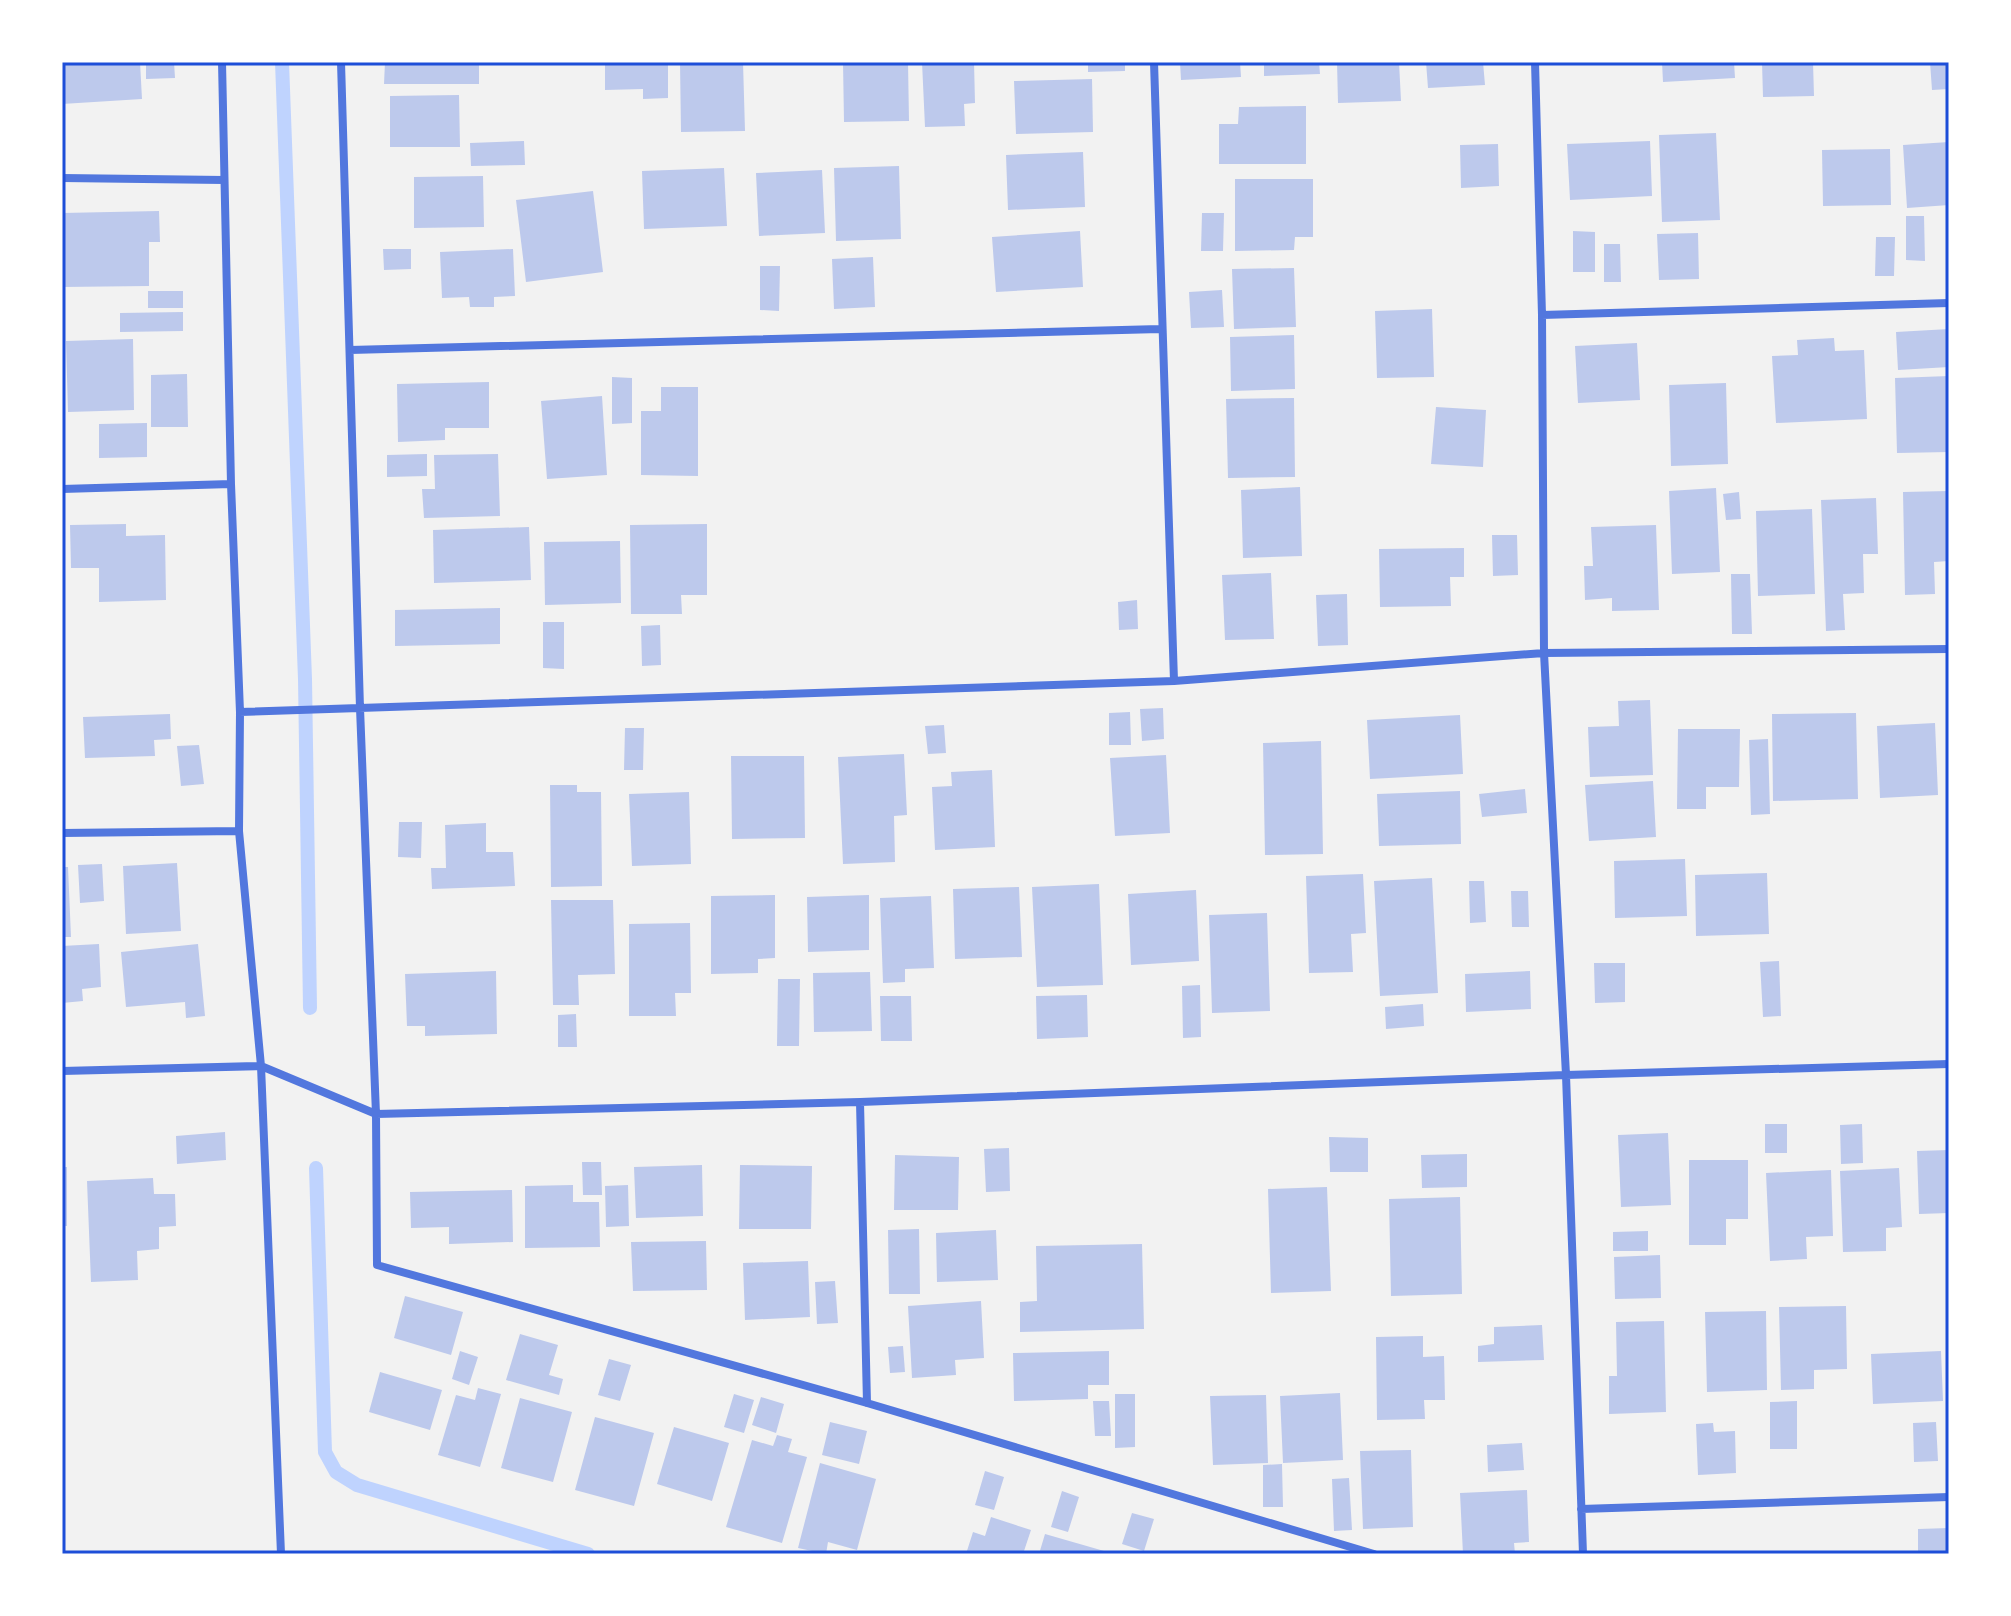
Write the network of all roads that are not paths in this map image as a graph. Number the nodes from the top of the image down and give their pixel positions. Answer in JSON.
{"nodes":[{"id":1,"x":222,"y":62,"type":"edge"},
{"id":2,"x":341,"y":62,"type":"edge"},
{"id":3,"x":1154,"y":62,"type":"edge"},
{"id":4,"x":1535,"y":62,"type":"edge"},
{"id":5,"x":62,"y":178,"type":"edge"},
{"id":6,"x":224,"y":180,"type":"junction"},
{"id":7,"x":1949,"y":303,"type":"edge"},
{"id":8,"x":1542,"y":315,"type":"junction"},
{"id":9,"x":1160,"y":329,"type":"junction"},
{"id":10,"x":350,"y":350,"type":"junction"},
{"id":11,"x":231,"y":484,"type":"junction"},
{"id":12,"x":62,"y":489,"type":"edge"},
{"id":13,"x":1949,"y":649,"type":"edge"},
{"id":14,"x":1544,"y":653,"type":"junction"},
{"id":15,"x":1174,"y":681,"type":"junction"},
{"id":16,"x":360,"y":708,"type":"junction"},
{"id":17,"x":240,"y":712,"type":"junction"},
{"id":18,"x":239,"y":831,"type":"junction"},
{"id":19,"x":62,"y":833,"type":"edge"},
{"id":20,"x":1949,"y":1064,"type":"edge"},
{"id":21,"x":261,"y":1066,"type":"junction"},
{"id":22,"x":62,"y":1071,"type":"edge"},
{"id":23,"x":1566,"y":1075,"type":"junction"},
{"id":24,"x":860,"y":1102,"type":"junction"},
{"id":25,"x":376,"y":1114,"type":"junction"},
{"id":26,"x":867,"y":1403,"type":"junction"},
{"id":27,"x":1949,"y":1497,"type":"edge"},
{"id":28,"x":1581,"y":1509,"type":"junction"},
{"id":29,"x":281,"y":1554,"type":"edge"},
{"id":30,"x":1374,"y":1554,"type":"edge"},
{"id":31,"x":1583,"y":1554,"type":"edge"}],
"edges":[{"from":1,"to":6,"type":"street"},
{"from":2,"to":10,"type":"street"},
{"from":3,"to":9,"type":"street"},
{"from":4,"to":8,"type":"street"},
{"from":5,"to":6,"type":"street"},
{"from":6,"to":11,"type":"street"},
{"from":7,"to":8,"type":"street"},
{"from":8,"to":14,"type":"street"},
{"from":9,"to":10,"type":"street"},
{"from":9,"to":15,"type":"street"},
{"from":10,"to":16,"type":"street"},
{"from":11,"to":12,"type":"street"},
{"from":11,"to":17,"type":"street"},
{"from":13,"to":14,"type":"street"},
{"from":14,"to":15,"type":"street"},
{"from":14,"to":23,"type":"street"},
{"from":15,"to":16,"type":"street"},
{"from":16,"to":17,"type":"street"},
{"from":16,"to":25,"type":"street"},
{"from":17,"to":18,"type":"street"},
{"from":18,"to":19,"type":"street"},
{"from":18,"to":21,"type":"street"},
{"from":20,"to":23,"type":"street"},
{"from":21,"to":22,"type":"street"},
{"from":21,"to":25,"type":"street"},
{"from":21,"to":29,"type":"street"},
{"from":23,"to":24,"type":"street"},
{"from":23,"to":28,"type":"street"},
{"from":24,"to":25,"type":"street"},
{"from":24,"to":26,"type":"street"},
{"from":25,"to":26,"type":"street"},
{"from":26,"to":30,"type":"street"},
{"from":27,"to":28,"type":"street"},
{"from":28,"to":31,"type":"street"}]}
